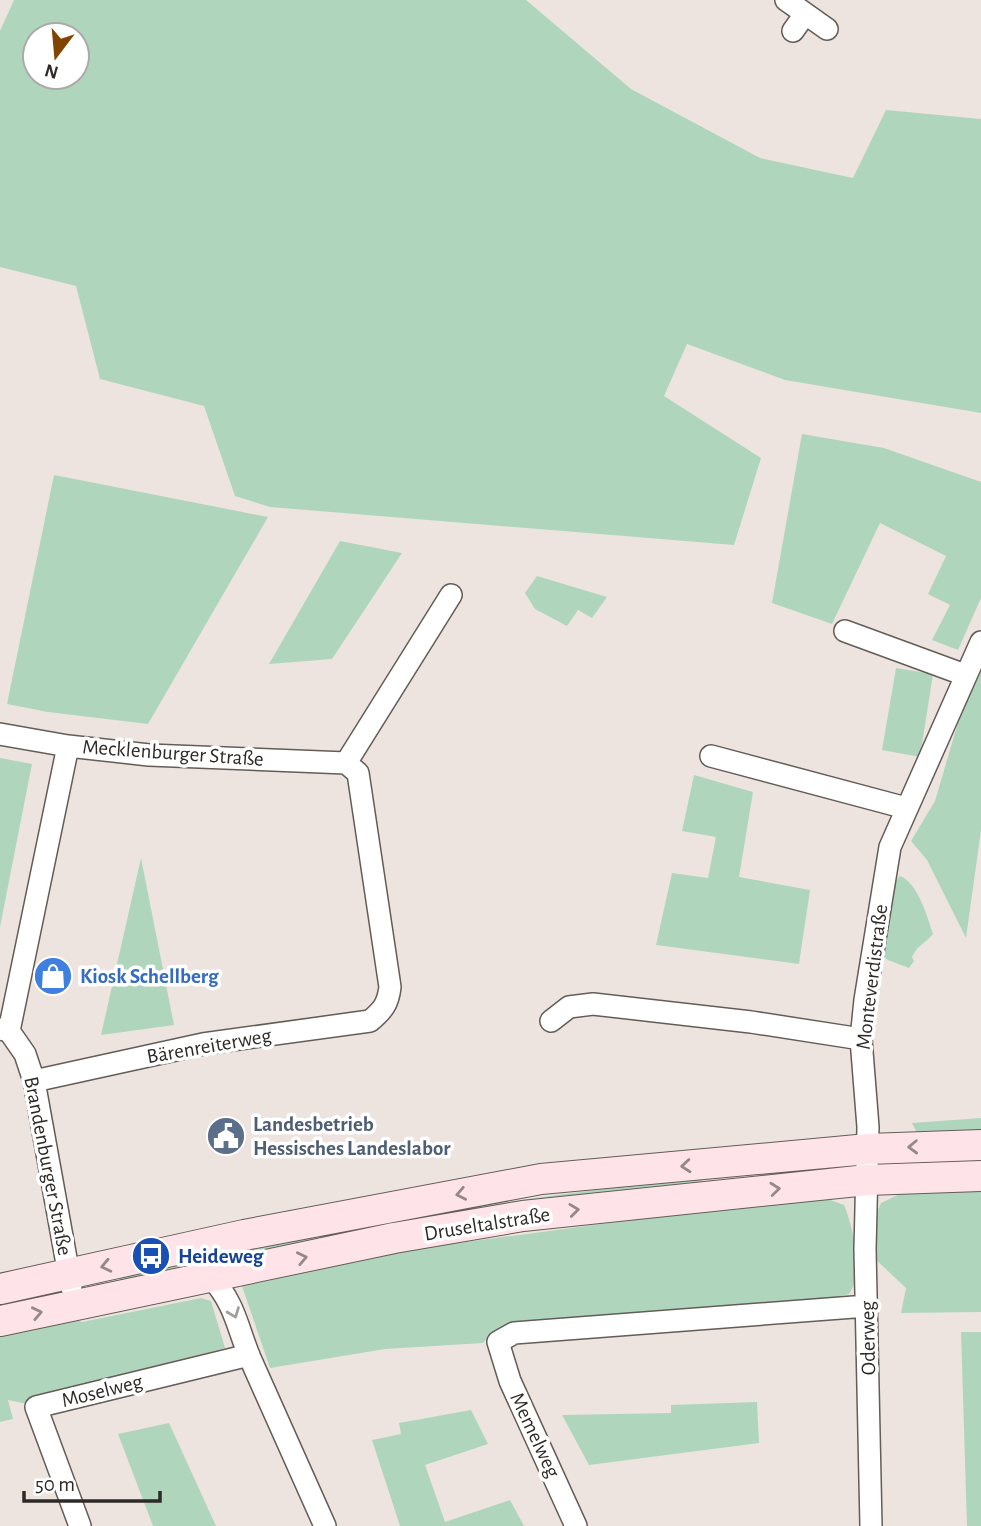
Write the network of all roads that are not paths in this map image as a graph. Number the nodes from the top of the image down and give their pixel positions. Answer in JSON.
{"nodes":[{"id":1,"x":786,"y":0,"type":"edge"},
{"id":2,"x":805,"y":14,"type":"junction"},
{"id":3,"x":827,"y":29,"type":"dead end"},
{"id":4,"x":793,"y":31,"type":"dead end"},
{"id":5,"x":451,"y":595,"type":"dead end"},
{"id":6,"x":845,"y":631,"type":"dead end"},
{"id":7,"x":981,"y":642,"type":"edge"},
{"id":8,"x":965,"y":675,"type":"junction"},
{"id":9,"x":0,"y":734,"type":"edge"},
{"id":10,"x":68,"y":746,"type":"junction"},
{"id":11,"x":710,"y":756,"type":"dead end"},
{"id":12,"x":346,"y":763,"type":"junction"},
{"id":13,"x":906,"y":808,"type":"junction"},
{"id":14,"x":551,"y":1021,"type":"dead end"},
{"id":15,"x":5,"y":1030,"type":"edge"},
{"id":16,"x":861,"y":1039,"type":"junction"},
{"id":17,"x":34,"y":1081,"type":"junction"},
{"id":18,"x":981,"y":1145,"type":"edge"},
{"id":19,"x":868,"y":1149,"type":"junction"},
{"id":20,"x":981,"y":1176,"type":"edge"},
{"id":21,"x":867,"y":1180,"type":"junction"},
{"id":22,"x":68,"y":1274,"type":"junction"},
{"id":23,"x":211,"y":1277,"type":"junction"},
{"id":24,"x":0,"y":1289,"type":"edge"},
{"id":25,"x":74,"y":1305,"type":"junction"},
{"id":26,"x":867,"y":1306,"type":"junction"},
{"id":27,"x":0,"y":1321,"type":"edge"},
{"id":28,"x":249,"y":1355,"type":"junction"},
{"id":29,"x":80,"y":1526,"type":"edge"},
{"id":30,"x":325,"y":1526,"type":"edge"},
{"id":31,"x":576,"y":1526,"type":"edge"},
{"id":32,"x":871,"y":1526,"type":"edge"}],
"edges":[{"from":1,"to":2,"type":"street"},
{"from":2,"to":3,"type":"street"},
{"from":2,"to":4,"type":"street"},
{"from":5,"to":12,"type":"street"},
{"from":6,"to":8,"type":"street"},
{"from":7,"to":8,"type":"street","name":"Monteverdistraße"},
{"from":8,"to":13,"type":"street","name":"Monteverdistraße"},
{"from":9,"to":10,"type":"street","name":"Mecklenburger Straße"},
{"from":10,"to":12,"type":"street","name":"Mecklenburger Straße"},
{"from":10,"to":15,"type":"street","name":"Brandenburger Straße"},
{"from":11,"to":13,"type":"street"},
{"from":12,"to":17,"type":"street","name":"Bärenreiterweg"},
{"from":13,"to":16,"type":"street","name":"Monteverdistraße"},
{"from":14,"to":16,"type":"street"},
{"from":15,"to":17,"type":"street","name":"Brandenburger Straße"},
{"from":16,"to":19,"type":"street","name":"Monteverdistraße"},
{"from":17,"to":22,"type":"street","name":"Brandenburger Straße"},
{"from":18,"to":19,"type":"main road","name":"Druseltalstraße","one_way":true},
{"from":19,"to":21,"type":"street","name":"Oderweg"},
{"from":19,"to":22,"type":"main road","name":"Druseltalstraße","one_way":true},
{"from":20,"to":21,"type":"main road","name":"Druseltalstraße"},
{"from":23,"to":21,"type":"main road","name":"Druseltalstraße","one_way":true},
{"from":21,"to":26,"type":"street","name":"Oderweg"},
{"from":22,"to":24,"type":"main road","name":"Druseltalstraße"},
{"from":22,"to":25,"type":"street","name":"Brandenburger Straße"},
{"from":23,"to":25,"type":"main road","name":"Druseltalstraße"},
{"from":23,"to":28,"type":"street","one_way":true},
{"from":27,"to":25,"type":"main road","name":"Druseltalstraße","one_way":true},
{"from":26,"to":31,"type":"street","name":"Memelweg"},
{"from":26,"to":32,"type":"street","name":"Oderweg"},
{"from":28,"to":29,"type":"street","name":"Moselweg"},
{"from":28,"to":30,"type":"street"}]}
